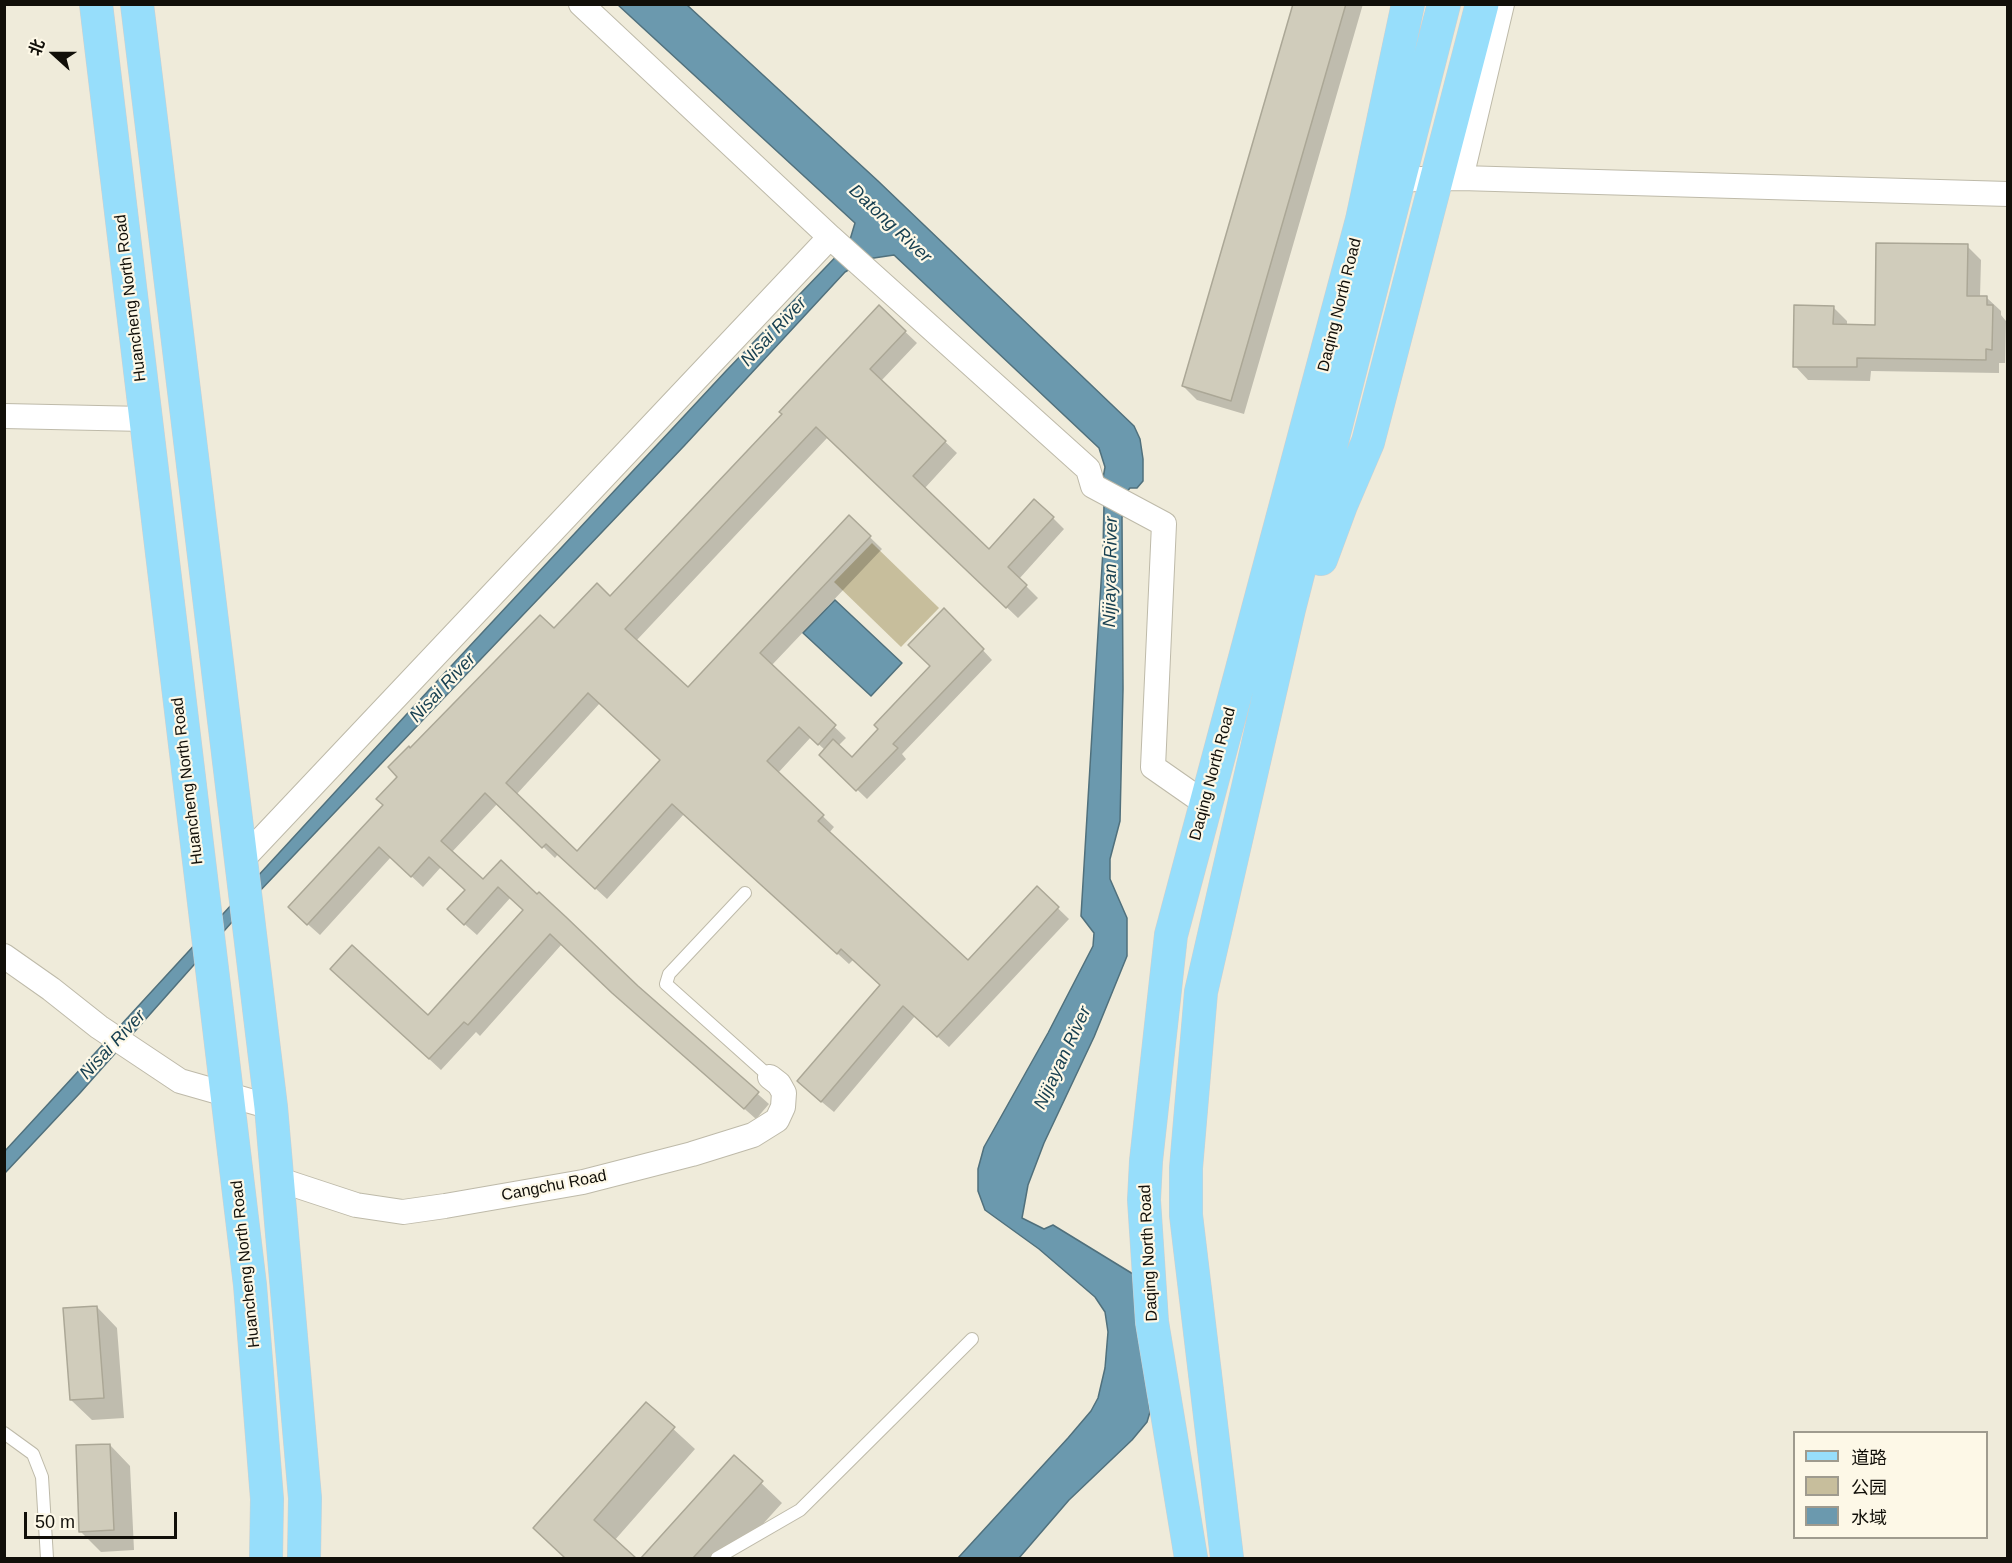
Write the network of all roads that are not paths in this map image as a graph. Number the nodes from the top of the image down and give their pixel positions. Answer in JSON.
{"nodes":[{"id":1,"x":96,"y":4,"type":"edge"},
{"id":2,"x":137,"y":4,"type":"edge"},
{"id":3,"x":581,"y":4,"type":"edge"},
{"id":4,"x":1408,"y":4,"type":"edge"},
{"id":5,"x":1444,"y":4,"type":"edge"},
{"id":6,"x":1482,"y":4,"type":"edge"},
{"id":7,"x":1502,"y":4,"type":"edge"},
{"id":8,"x":1449,"y":178,"type":"junction"},
{"id":9,"x":1384,"y":180,"type":"junction"},
{"id":10,"x":2007,"y":194,"type":"edge"},
{"id":11,"x":831,"y":237,"type":"junction"},
{"id":12,"x":4,"y":416,"type":"edge"},
{"id":13,"x":145,"y":419,"type":"junction"},
{"id":14,"x":1288,"y":609,"type":"junction"},
{"id":15,"x":1206,"y":804,"type":"junction"},
{"id":16,"x":241,"y":861,"type":"junction"},
{"id":17,"x":745,"y":893,"type":"dead end"},
{"id":18,"x":4,"y":956,"type":"edge"},
{"id":19,"x":770,"y":1077,"type":"joint"},
{"id":20,"x":226,"y":1094,"type":"junction"},
{"id":21,"x":271,"y":1107,"type":"junction"},
{"id":22,"x":277,"y":1179,"type":"junction"},
{"id":23,"x":972,"y":1339,"type":"dead end"},
{"id":24,"x":4,"y":1433,"type":"edge"},
{"id":25,"x":47,"y":1558,"type":"edge"},
{"id":26,"x":266,"y":1558,"type":"edge"},
{"id":27,"x":304,"y":1558,"type":"edge"},
{"id":28,"x":717,"y":1558,"type":"edge"},
{"id":29,"x":1191,"y":1558,"type":"edge"},
{"id":30,"x":1227,"y":1558,"type":"edge"}],
"edges":[{"from":1,"to":13,"type":"main road","name":"Huancheng North Road"},
{"from":2,"to":16,"type":"main road"},
{"from":3,"to":11,"type":"street"},
{"from":4,"to":9,"type":"main road","name":"Daqing North Road"},
{"from":5,"to":9,"type":"main road"},
{"from":6,"to":8,"type":"main road"},
{"from":7,"to":8,"type":"street"},
{"from":8,"to":9,"type":"street"},
{"from":8,"to":10,"type":"street"},
{"from":8,"to":14,"type":"main road"},
{"from":9,"to":14,"type":"main road","name":"Daqing North Road"},
{"from":9,"to":15,"type":"main road","name":"Daqing North Road"},
{"from":11,"to":15,"type":"street"},
{"from":11,"to":16,"type":"street"},
{"from":12,"to":13,"type":"street"},
{"from":13,"to":20,"type":"main road","name":"Huancheng North Road"},
{"from":14,"to":30,"type":"main road","name":"Daqing North Road"},
{"from":15,"to":29,"type":"main road","name":"Daqing North Road"},
{"from":16,"to":21,"type":"main road"},
{"from":17,"to":19,"type":"lane"},
{"from":18,"to":20,"type":"street"},
{"from":19,"to":22,"type":"street","name":"Cangchu Road"},
{"from":20,"to":21,"type":"street"},
{"from":20,"to":26,"type":"main road","name":"Huancheng North Road"},
{"from":21,"to":22,"type":"main road"},
{"from":22,"to":27,"type":"main road"},
{"from":23,"to":28,"type":"lane"},
{"from":24,"to":25,"type":"lane"}]}
